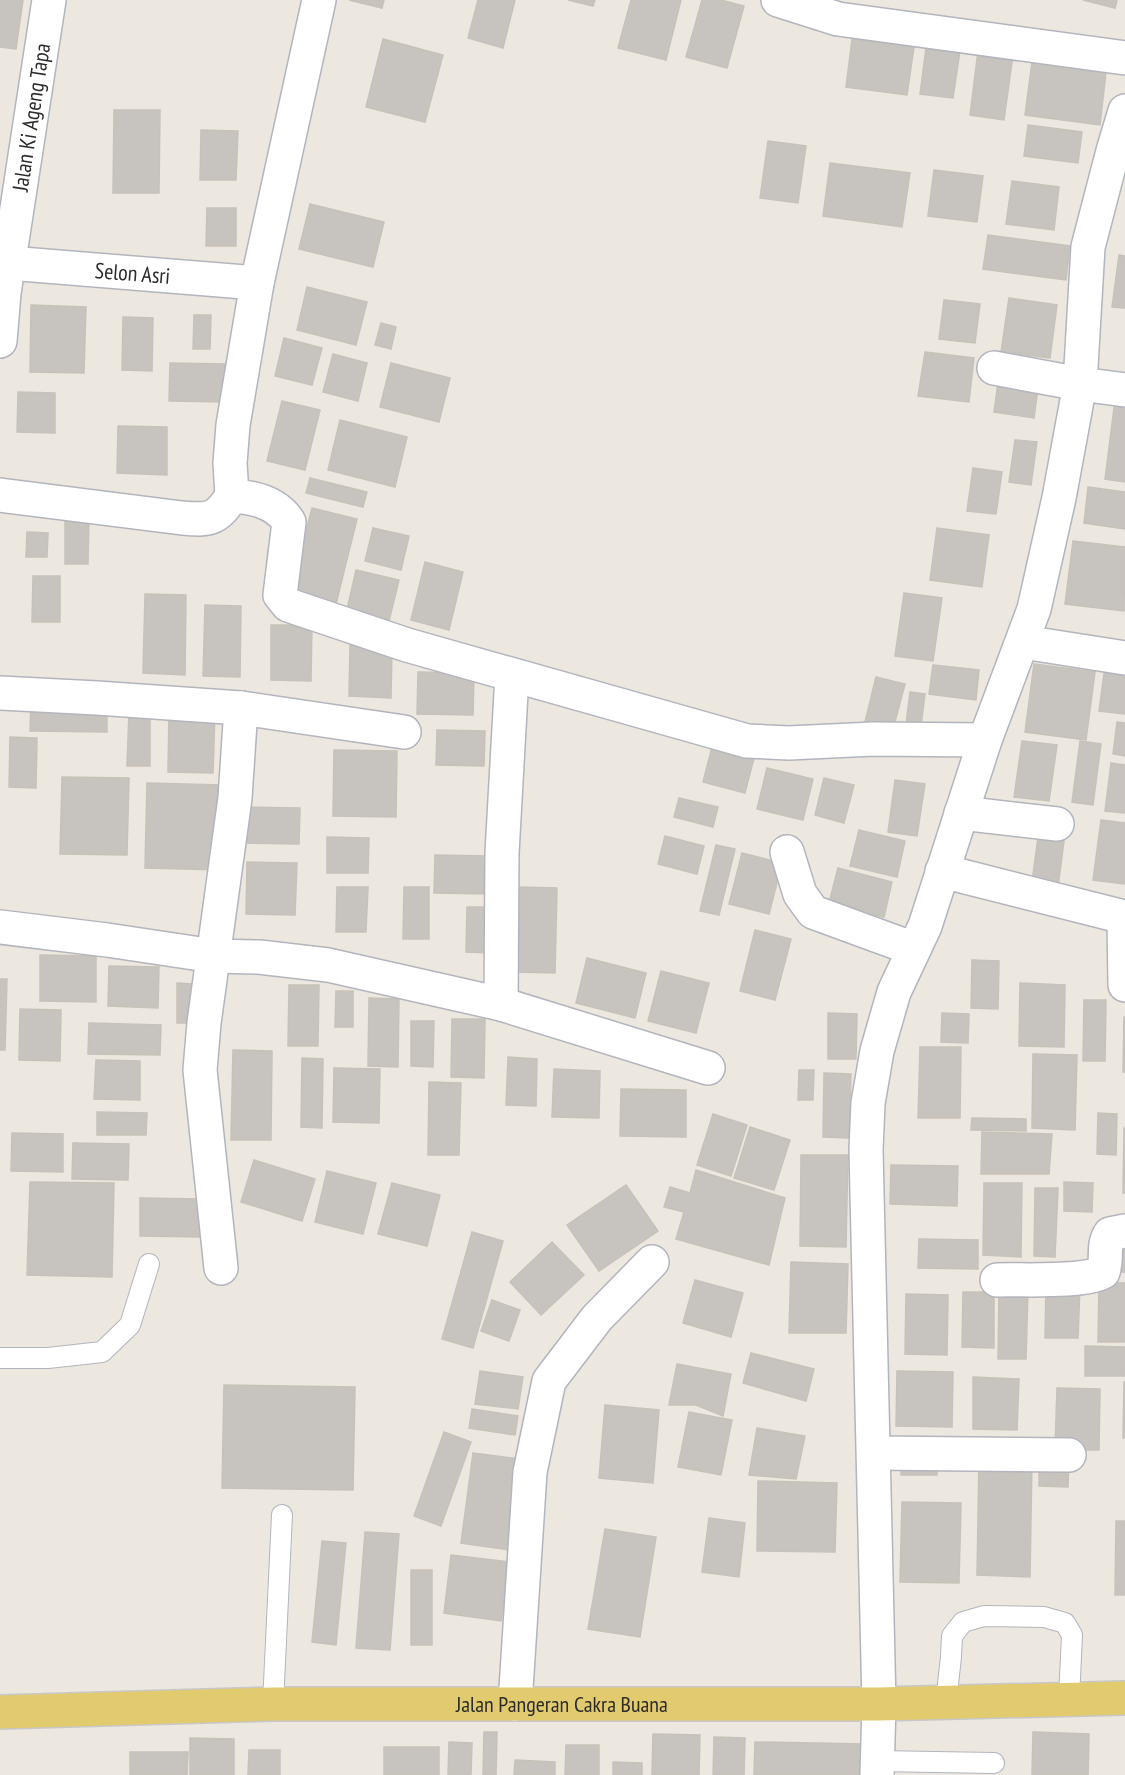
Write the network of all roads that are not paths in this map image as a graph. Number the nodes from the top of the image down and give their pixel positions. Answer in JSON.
{"nodes":[{"id":1,"x":49,"y":0,"type":"edge"},
{"id":2,"x":319,"y":0,"type":"edge"},
{"id":3,"x":778,"y":0,"type":"edge"},
{"id":4,"x":1125,"y":58,"type":"edge"},
{"id":5,"x":1125,"y":111,"type":"edge"},
{"id":6,"x":4,"y":283,"type":"edge"},
{"id":7,"x":257,"y":283,"type":"junction"},
{"id":8,"x":0,"y":341,"type":"edge"},
{"id":9,"x":994,"y":368,"type":"dead end"},
{"id":10,"x":1080,"y":384,"type":"junction"},
{"id":11,"x":1125,"y":390,"type":"edge"},
{"id":12,"x":0,"y":495,"type":"edge"},
{"id":13,"x":232,"y":496,"type":"junction"},
{"id":14,"x":1023,"y":642,"type":"junction"},
{"id":15,"x":1125,"y":658,"type":"edge"},
{"id":16,"x":512,"y":675,"type":"junction"},
{"id":17,"x":0,"y":693,"type":"edge"},
{"id":18,"x":241,"y":708,"type":"junction"},
{"id":19,"x":404,"y":732,"type":"dead end"},
{"id":20,"x":985,"y":740,"type":"junction"},
{"id":21,"x":961,"y":813,"type":"junction"},
{"id":22,"x":1057,"y":824,"type":"dead end"},
{"id":23,"x":787,"y":852,"type":"dead end"},
{"id":24,"x":942,"y":871,"type":"junction"},
{"id":25,"x":0,"y":927,"type":"edge"},
{"id":26,"x":914,"y":949,"type":"junction"},
{"id":27,"x":214,"y":956,"type":"junction"},
{"id":28,"x":1125,"y":985,"type":"edge"},
{"id":29,"x":501,"y":1004,"type":"junction"},
{"id":30,"x":708,"y":1068,"type":"dead end"},
{"id":31,"x":1125,"y":1231,"type":"edge"},
{"id":32,"x":652,"y":1262,"type":"dead end"},
{"id":33,"x":148,"y":1264,"type":"dead end"},
{"id":34,"x":221,"y":1268,"type":"dead end"},
{"id":35,"x":997,"y":1280,"type":"dead end"},
{"id":36,"x":0,"y":1358,"type":"edge"},
{"id":37,"x":874,"y":1453,"type":"junction"},
{"id":38,"x":1069,"y":1455,"type":"dead end"},
{"id":39,"x":282,"y":1515,"type":"dead end"},
{"id":40,"x":1125,"y":1698,"type":"edge"},
{"id":41,"x":1069,"y":1699,"type":"junction"},
{"id":42,"x":946,"y":1702,"type":"junction"},
{"id":43,"x":273,"y":1704,"type":"junction"},
{"id":44,"x":514,"y":1704,"type":"junction"},
{"id":45,"x":879,"y":1704,"type":"junction"},
{"id":46,"x":0,"y":1712,"type":"edge"},
{"id":47,"x":994,"y":1763,"type":"dead end"},
{"id":48,"x":877,"y":1768,"type":"edge"}],
"edges":[{"from":1,"to":6,"type":"street","name":"Jalan Ki Ageng Tapa"},
{"from":2,"to":7,"type":"street"},
{"from":3,"to":4,"type":"street"},
{"from":5,"to":10,"type":"street"},
{"from":6,"to":7,"type":"street","name":"Selon Asri"},
{"from":6,"to":8,"type":"street","name":"Jalan Ki Ageng Tapa"},
{"from":7,"to":13,"type":"street"},
{"from":9,"to":10,"type":"street"},
{"from":10,"to":11,"type":"street"},
{"from":10,"to":14,"type":"street"},
{"from":12,"to":13,"type":"street"},
{"from":13,"to":16,"type":"street"},
{"from":14,"to":15,"type":"street"},
{"from":14,"to":20,"type":"street"},
{"from":16,"to":20,"type":"street"},
{"from":16,"to":29,"type":"street"},
{"from":17,"to":18,"type":"street"},
{"from":18,"to":19,"type":"street"},
{"from":18,"to":27,"type":"street"},
{"from":20,"to":21,"type":"street"},
{"from":21,"to":22,"type":"street"},
{"from":21,"to":24,"type":"street"},
{"from":23,"to":26,"type":"street"},
{"from":24,"to":26,"type":"street"},
{"from":24,"to":28,"type":"street"},
{"from":25,"to":27,"type":"street"},
{"from":26,"to":37,"type":"street"},
{"from":27,"to":29,"type":"street"},
{"from":27,"to":34,"type":"street"},
{"from":29,"to":30,"type":"street"},
{"from":31,"to":35,"type":"street"},
{"from":32,"to":44,"type":"street"},
{"from":33,"to":36,"type":"lane"},
{"from":37,"to":38,"type":"street"},
{"from":37,"to":45,"type":"street"},
{"from":39,"to":43,"type":"lane"},
{"from":40,"to":41,"type":"main road","name":"Jalan Pangeran Cakra Buana"},
{"from":41,"to":42,"type":"main road","name":"Jalan Pangeran Cakra Buana"},
{"from":41,"to":42,"type":"lane"},
{"from":42,"to":45,"type":"main road","name":"Jalan Pangeran Cakra Buana"},
{"from":43,"to":44,"type":"main road","name":"Jalan Pangeran Cakra Buana"},
{"from":43,"to":46,"type":"main road","name":"Jalan Pangeran Cakra Buana"},
{"from":44,"to":45,"type":"main road","name":"Jalan Pangeran Cakra Buana"},
{"from":45,"to":48,"type":"street"},
{"from":47,"to":48,"type":"lane"}]}
